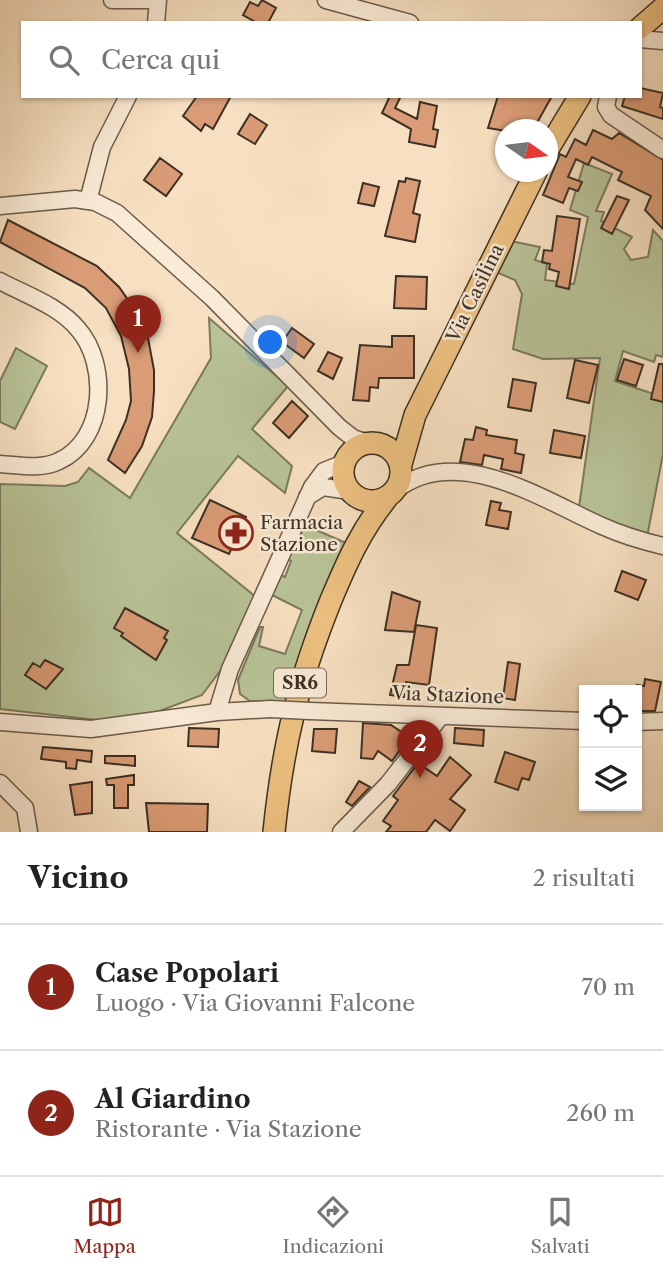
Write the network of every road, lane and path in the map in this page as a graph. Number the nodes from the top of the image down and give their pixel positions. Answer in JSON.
{"nodes":[{"id":1,"x":112,"y":0,"type":"edge"},
{"id":2,"x":151,"y":0,"type":"edge"},
{"id":3,"x":158,"y":0,"type":"edge"},
{"id":4,"x":326,"y":0,"type":"edge"},
{"id":5,"x":663,"y":8,"type":"edge"},
{"id":6,"x":156,"y":21,"type":"edge"},
{"id":7,"x":403,"y":21,"type":"edge"},
{"id":8,"x":642,"y":26,"type":"edge"},
{"id":9,"x":642,"y":39,"type":"edge"},
{"id":10,"x":663,"y":41,"type":"edge"},
{"id":11,"x":127,"y":98,"type":"edge"},
{"id":12,"x":575,"y":98,"type":"edge"},
{"id":13,"x":608,"y":98,"type":"edge"},
{"id":14,"x":558,"y":130,"type":"edge"},
{"id":15,"x":663,"y":150,"type":"edge"},
{"id":16,"x":531,"y":182,"type":"edge"},
{"id":17,"x":88,"y":201,"type":"junction"},
{"id":18,"x":0,"y":206,"type":"edge"},
{"id":19,"x":0,"y":281,"type":"edge"},
{"id":20,"x":415,"y":415,"type":"junction"},
{"id":21,"x":339,"y":427,"type":"junction"},
{"id":22,"x":371,"y":443,"type":"junction"},
{"id":23,"x":346,"y":460,"type":"junction"},
{"id":24,"x":0,"y":464,"type":"edge"},
{"id":25,"x":408,"y":469,"type":"junction"},
{"id":26,"x":353,"y":494,"type":"junction"},
{"id":27,"x":392,"y":494,"type":"junction"},
{"id":28,"x":307,"y":497,"type":"junction"},
{"id":29,"x":355,"y":541,"type":"junction"},
{"id":30,"x":663,"y":546,"type":"edge"},
{"id":31,"x":217,"y":712,"type":"junction"},
{"id":32,"x":441,"y":716,"type":"junction"},
{"id":33,"x":579,"y":721,"type":"edge"},
{"id":34,"x":663,"y":721,"type":"edge"},
{"id":35,"x":0,"y":722,"type":"edge"},
{"id":36,"x":642,"y":722,"type":"edge"},
{"id":37,"x":0,"y":783,"type":"edge"},
{"id":38,"x":29,"y":832,"type":"edge"},
{"id":39,"x":274,"y":832,"type":"edge"},
{"id":40,"x":341,"y":832,"type":"edge"}],
"edges":[{"from":1,"to":2,"type":"street"},
{"from":3,"to":6,"type":"street"},
{"from":4,"to":7,"type":"street"},
{"from":5,"to":8,"type":"main road"},
{"from":9,"to":10,"type":"street"},
{"from":11,"to":17,"type":"street"},
{"from":12,"to":14,"type":"main road"},
{"from":13,"to":15,"type":"street"},
{"from":16,"to":20,"type":"main road","name":"Via Casilina"},
{"from":17,"to":18,"type":"street"},
{"from":17,"to":21,"type":"street"},
{"from":19,"to":24,"type":"street"},
{"from":20,"to":22,"type":"main road","name":"Via Casilina"},
{"from":20,"to":25,"type":"main road","name":"Via Casilina"},
{"from":21,"to":22,"type":"street"},
{"from":21,"to":23,"type":"street"},
{"from":22,"to":23,"type":"main road"},
{"from":22,"to":25,"type":"main road"},
{"from":23,"to":26,"type":"main road"},
{"from":23,"to":28,"type":"street"},
{"from":25,"to":27,"type":"main road"},
{"from":25,"to":30,"type":"street"},
{"from":26,"to":27,"type":"main road"},
{"from":26,"to":28,"type":"street"},
{"from":26,"to":29,"type":"main road","number":"SR6"},
{"from":27,"to":29,"type":"main road","number":"SR6"},
{"from":28,"to":31,"type":"street"},
{"from":29,"to":39,"type":"main road","number":"SR6"},
{"from":31,"to":32,"type":"street","name":"Via Stazione","bridge":true},
{"from":31,"to":35,"type":"street","name":"Via Stazione"},
{"from":32,"to":33,"type":"street","name":"Via Stazione"},
{"from":32,"to":40,"type":"street"},
{"from":34,"to":36,"type":"street"},
{"from":37,"to":38,"type":"street"}]}
